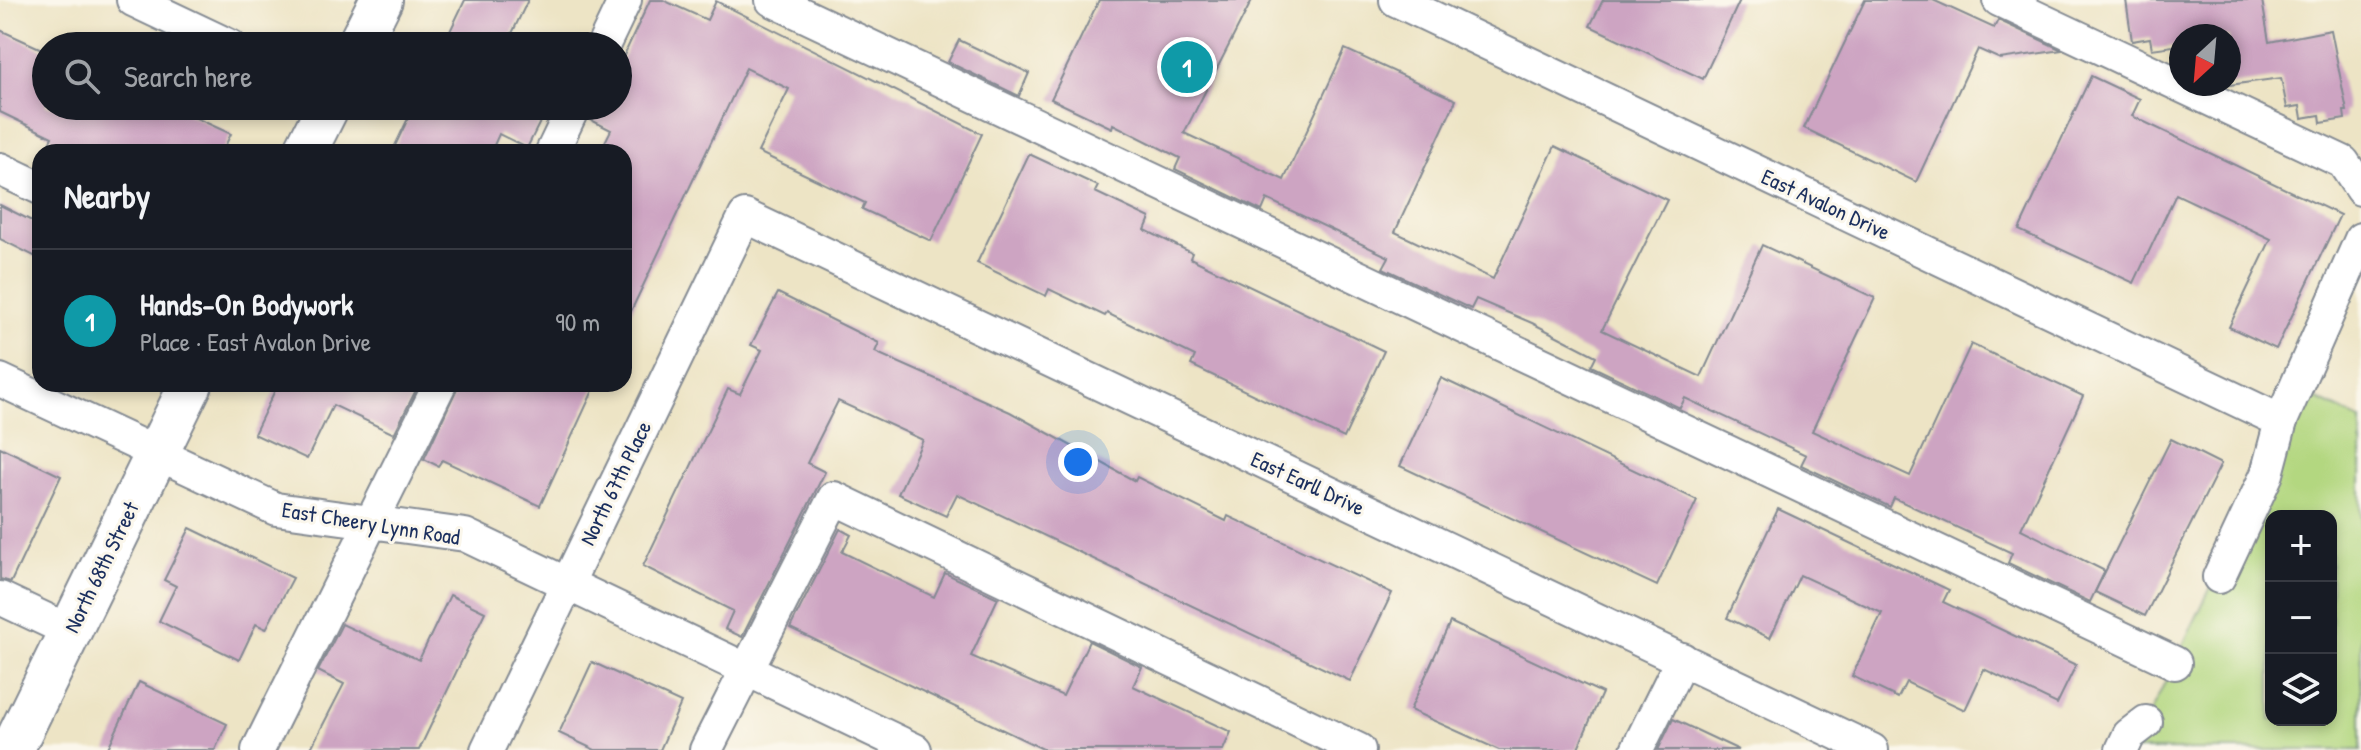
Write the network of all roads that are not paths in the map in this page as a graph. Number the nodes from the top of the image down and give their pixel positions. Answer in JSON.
{"nodes":[{"id":1,"x":133,"y":0,"type":"edge"},
{"id":2,"x":381,"y":0,"type":"edge"},
{"id":3,"x":625,"y":0,"type":"edge"},
{"id":4,"x":772,"y":0,"type":"edge"},
{"id":5,"x":1396,"y":0,"type":"edge"},
{"id":6,"x":1999,"y":0,"type":"edge"},
{"id":7,"x":200,"y":32,"type":"edge"},
{"id":8,"x":365,"y":32,"type":"edge"},
{"id":9,"x":610,"y":32,"type":"edge"},
{"id":10,"x":321,"y":120,"type":"edge"},
{"id":11,"x":567,"y":120,"type":"edge"},
{"id":12,"x":309,"y":144,"type":"edge"},
{"id":13,"x":556,"y":144,"type":"edge"},
{"id":14,"x":0,"y":169,"type":"edge"},
{"id":15,"x":32,"y":184,"type":"edge"},
{"id":16,"x":2361,"y":189,"type":"edge"},
{"id":17,"x":745,"y":216,"type":"joint"},
{"id":18,"x":2361,"y":239,"type":"edge"},
{"id":19,"x":0,"y":380,"type":"edge"},
{"id":20,"x":187,"y":392,"type":"edge"},
{"id":21,"x":436,"y":392,"type":"edge"},
{"id":22,"x":2269,"y":415,"type":"junction"},
{"id":23,"x":156,"y":454,"type":"junction"},
{"id":24,"x":374,"y":522,"type":"junction"},
{"id":25,"x":2219,"y":577,"type":"dead end"},
{"id":26,"x":566,"y":583,"type":"junction"},
{"id":27,"x":0,"y":598,"type":"edge"},
{"id":28,"x":70,"y":631,"type":"junction"},
{"id":29,"x":1682,"y":659,"type":"junction"},
{"id":30,"x":2175,"y":663,"type":"dead end"},
{"id":31,"x":747,"y":669,"type":"junction"},
{"id":32,"x":2146,"y":722,"type":"dead end"},
{"id":33,"x":12,"y":750,"type":"edge"},
{"id":34,"x":258,"y":750,"type":"edge"},
{"id":35,"x":487,"y":750,"type":"edge"},
{"id":36,"x":706,"y":750,"type":"edge"},
{"id":37,"x":915,"y":750,"type":"edge"},
{"id":38,"x":1359,"y":750,"type":"edge"},
{"id":39,"x":1637,"y":750,"type":"edge"},
{"id":40,"x":1872,"y":750,"type":"edge"},
{"id":41,"x":2122,"y":750,"type":"edge"}],
"edges":[{"from":1,"to":7,"type":"street"},
{"from":2,"to":8,"type":"main road"},
{"from":3,"to":9,"type":"street"},
{"from":4,"to":30,"type":"street"},
{"from":5,"to":22,"type":"street","name":"East Avalon Drive"},
{"from":6,"to":16,"type":"street"},
{"from":10,"to":12,"type":"main road"},
{"from":11,"to":13,"type":"street"},
{"from":14,"to":15,"type":"street"},
{"from":17,"to":26,"type":"street","name":"North 67th Place"},
{"from":17,"to":29,"type":"street","name":"East Earll Drive"},
{"from":18,"to":22,"type":"street"},
{"from":19,"to":23,"type":"street","name":"East Cheery Lynn Road"},
{"from":20,"to":23,"type":"main road","name":"North 68th Street"},
{"from":21,"to":24,"type":"street"},
{"from":22,"to":25,"type":"street"},
{"from":23,"to":24,"type":"street","name":"East Cheery Lynn Road"},
{"from":23,"to":28,"type":"main road","name":"North 68th Street"},
{"from":24,"to":26,"type":"street","name":"East Cheery Lynn Road"},
{"from":24,"to":34,"type":"street"},
{"from":26,"to":31,"type":"street","name":"East Cheery Lynn Road"},
{"from":26,"to":35,"type":"street","name":"North 67th Place"},
{"from":27,"to":28,"type":"street"},
{"from":28,"to":33,"type":"main road","name":"North 68th Street"},
{"from":29,"to":39,"type":"street"},
{"from":29,"to":40,"type":"street","name":"East Earll Drive"},
{"from":31,"to":36,"type":"street"},
{"from":31,"to":37,"type":"street","name":"East Cheery Lynn Road"},
{"from":31,"to":38,"type":"street"},
{"from":32,"to":41,"type":"street"}]}
